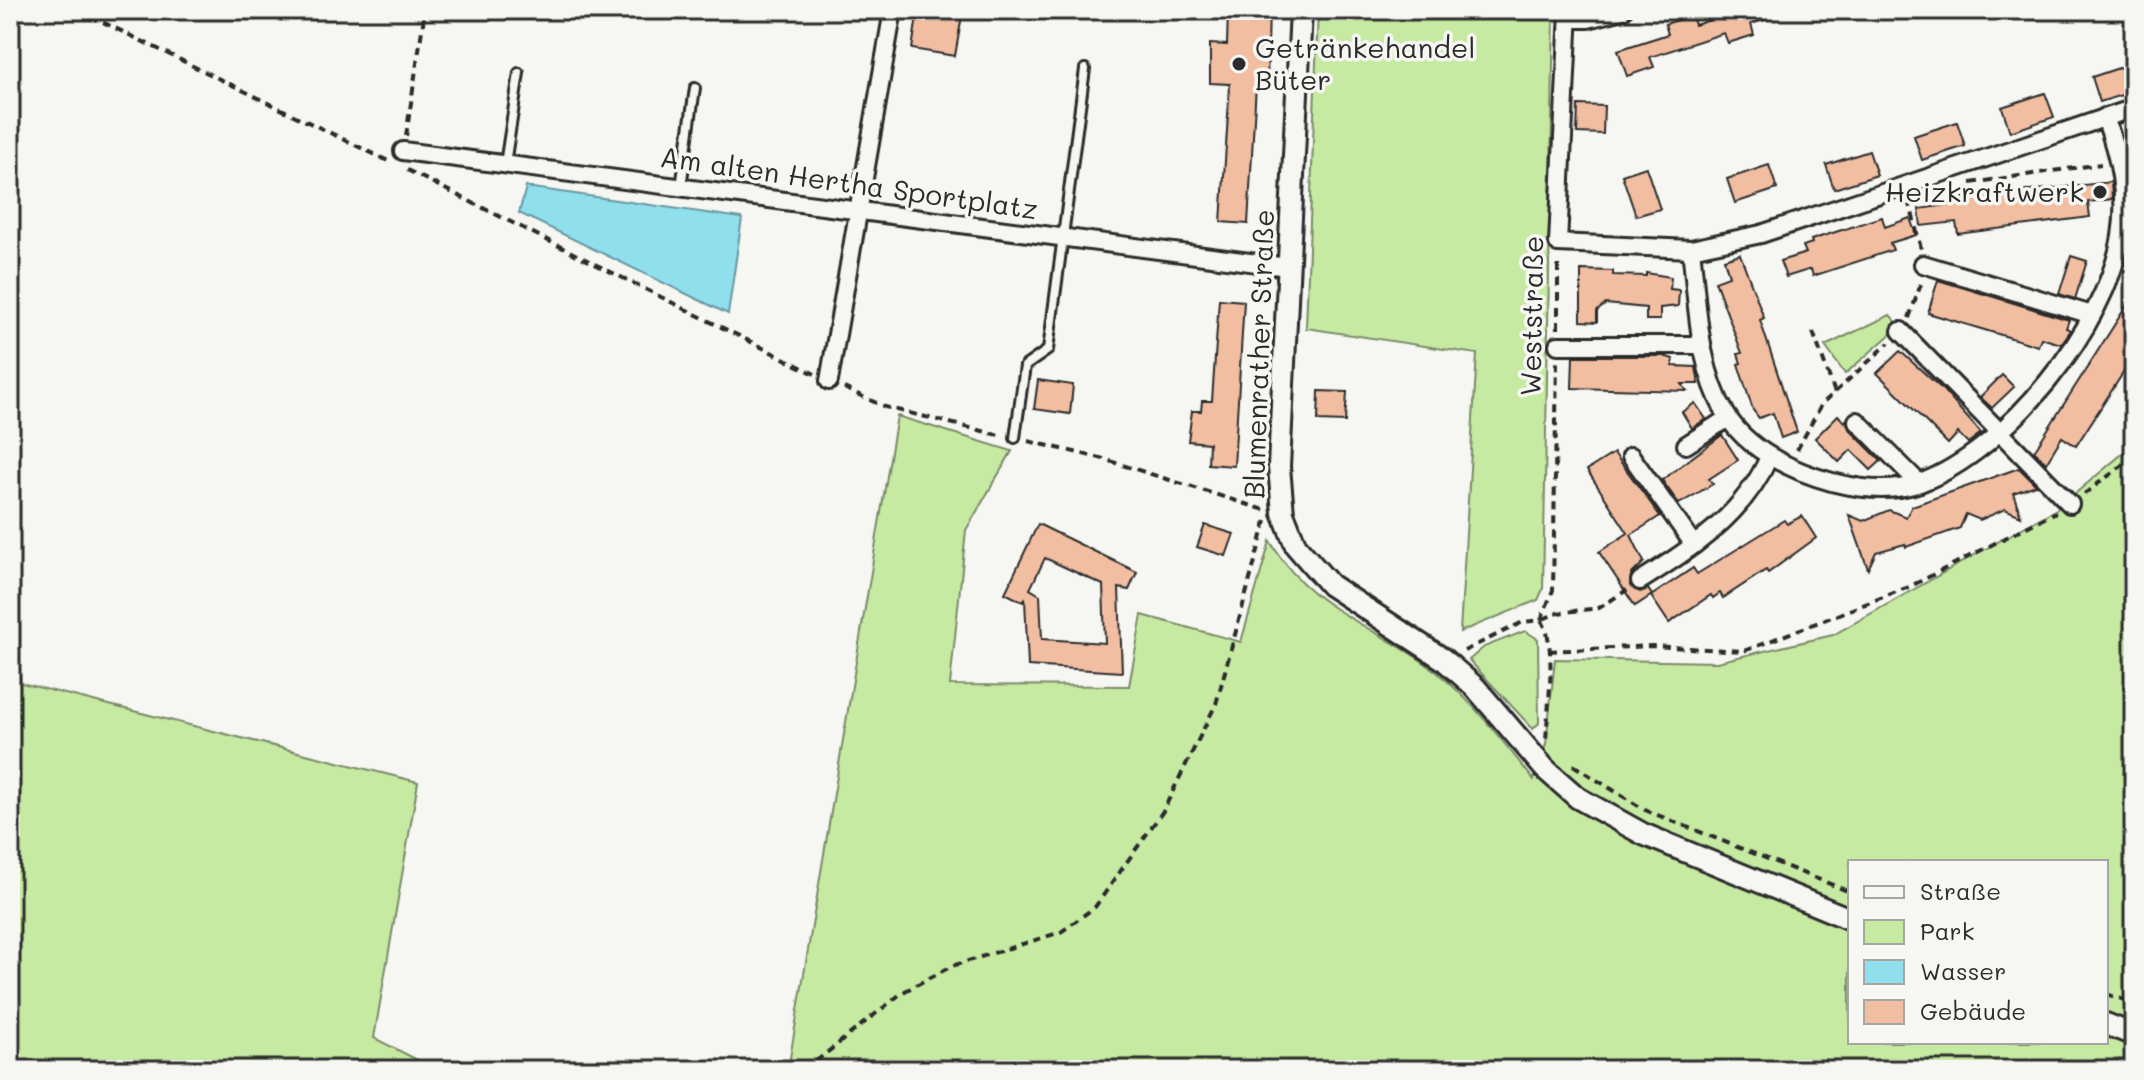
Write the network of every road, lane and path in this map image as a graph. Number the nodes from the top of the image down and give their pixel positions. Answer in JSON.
{"nodes":[{"id":1,"x":78,"y":10,"type":"edge"},
{"id":2,"x":425,"y":10,"type":"edge"},
{"id":3,"x":893,"y":10,"type":"edge"},
{"id":4,"x":1301,"y":10,"type":"edge"},
{"id":5,"x":1623,"y":10,"type":"edge"},
{"id":6,"x":1569,"y":15,"type":"edge"},
{"id":7,"x":1085,"y":69,"type":"dead end"},
{"id":8,"x":519,"y":73,"type":"dead end"},
{"id":9,"x":695,"y":88,"type":"dead end"},
{"id":10,"x":2134,"y":108,"type":"edge"},
{"id":11,"x":2105,"y":117,"type":"junction"},
{"id":12,"x":403,"y":151,"type":"joint"},
{"id":13,"x":505,"y":164,"type":"junction"},
{"id":14,"x":2125,"y":167,"type":"edge"},
{"id":15,"x":1968,"y":184,"type":"dead end"},
{"id":16,"x":1904,"y":186,"type":"junction"},
{"id":17,"x":681,"y":187,"type":"junction"},
{"id":18,"x":856,"y":210,"type":"junction"},
{"id":19,"x":1063,"y":238,"type":"junction"},
{"id":20,"x":1558,"y":243,"type":"junction"},
{"id":21,"x":1691,"y":249,"type":"junction"},
{"id":22,"x":1923,"y":264,"type":"junction"},
{"id":23,"x":1288,"y":267,"type":"junction"},
{"id":24,"x":2092,"y":315,"type":"junction"},
{"id":25,"x":1901,"y":331,"type":"junction"},
{"id":26,"x":1813,"y":332,"type":"dead end"},
{"id":27,"x":1558,"y":345,"type":"junction"},
{"id":28,"x":1702,"y":345,"type":"junction"},
{"id":29,"x":829,"y":381,"type":"junction"},
{"id":30,"x":1835,"y":393,"type":"junction"},
{"id":31,"x":1728,"y":418,"type":"junction"},
{"id":32,"x":1857,"y":421,"type":"dead end"},
{"id":33,"x":2000,"y":430,"type":"junction"},
{"id":34,"x":1015,"y":438,"type":"junction"},
{"id":35,"x":1686,"y":445,"type":"dead end"},
{"id":36,"x":1631,"y":456,"type":"dead end"},
{"id":37,"x":1769,"y":457,"type":"junction"},
{"id":38,"x":2134,"y":457,"type":"edge"},
{"id":39,"x":1787,"y":466,"type":"junction"},
{"id":40,"x":1919,"y":483,"type":"junction"},
{"id":41,"x":2070,"y":504,"type":"junction"},
{"id":42,"x":1268,"y":511,"type":"dead end"},
{"id":43,"x":1263,"y":530,"type":"dead end"},
{"id":44,"x":1694,"y":545,"type":"junction"},
{"id":45,"x":1640,"y":581,"type":"joint"},
{"id":46,"x":1541,"y":620,"type":"junction"},
{"id":47,"x":1549,"y":651,"type":"junction"},
{"id":48,"x":1465,"y":662,"type":"dead end"},
{"id":49,"x":1538,"y":736,"type":"dead end"},
{"id":50,"x":1566,"y":760,"type":"dead end"},
{"id":51,"x":1848,"y":891,"type":"edge"},
{"id":52,"x":1848,"y":918,"type":"edge"},
{"id":53,"x":2108,"y":995,"type":"edge"},
{"id":54,"x":2134,"y":1003,"type":"edge"},
{"id":55,"x":2108,"y":1025,"type":"edge"},
{"id":56,"x":2134,"y":1035,"type":"edge"},
{"id":57,"x":805,"y":1070,"type":"edge"}],
"edges":[{"from":1,"to":29,"type":"path"},
{"from":2,"to":12,"type":"path"},
{"from":3,"to":18,"type":"street"},
{"from":4,"to":23,"type":"street","name":"Blumenrather Straße"},
{"from":5,"to":6,"type":"street"},
{"from":6,"to":20,"type":"street","name":"Weststraße"},
{"from":7,"to":19,"type":"lane"},
{"from":8,"to":13,"type":"lane"},
{"from":9,"to":17,"type":"lane"},
{"from":10,"to":11,"type":"street"},
{"from":11,"to":14,"type":"street"},
{"from":11,"to":16,"type":"street"},
{"from":12,"to":13,"type":"street","name":"Am alten Hertha Sportplatz"},
{"from":13,"to":17,"type":"street","name":"Am alten Hertha Sportplatz"},
{"from":14,"to":15,"type":"path"},
{"from":14,"to":24,"type":"street"},
{"from":16,"to":21,"type":"street"},
{"from":16,"to":22,"type":"path"},
{"from":17,"to":18,"type":"street","name":"Am alten Hertha Sportplatz"},
{"from":18,"to":19,"type":"street","name":"Am alten Hertha Sportplatz"},
{"from":18,"to":29,"type":"street"},
{"from":19,"to":23,"type":"street","name":"Am alten Hertha Sportplatz"},
{"from":19,"to":34,"type":"lane"},
{"from":20,"to":21,"type":"street"},
{"from":20,"to":27,"type":"path","name":"Weststraße"},
{"from":21,"to":28,"type":"street"},
{"from":22,"to":24,"type":"street"},
{"from":22,"to":25,"type":"path"},
{"from":23,"to":52,"type":"street","name":"Blumenrather Straße"},
{"from":24,"to":33,"type":"street"},
{"from":25,"to":30,"type":"path"},
{"from":25,"to":33,"type":"street"},
{"from":26,"to":30,"type":"path"},
{"from":27,"to":28,"type":"street"},
{"from":27,"to":46,"type":"path","name":"Weststraße"},
{"from":28,"to":31,"type":"street"},
{"from":29,"to":34,"type":"path"},
{"from":30,"to":39,"type":"path"},
{"from":31,"to":35,"type":"street"},
{"from":31,"to":37,"type":"street"},
{"from":32,"to":40,"type":"street"},
{"from":33,"to":40,"type":"street"},
{"from":33,"to":41,"type":"street"},
{"from":34,"to":42,"type":"path"},
{"from":36,"to":44,"type":"street"},
{"from":37,"to":39,"type":"street"},
{"from":37,"to":44,"type":"street"},
{"from":38,"to":41,"type":"path"},
{"from":39,"to":40,"type":"street"},
{"from":41,"to":47,"type":"path"},
{"from":43,"to":57,"type":"path"},
{"from":44,"to":45,"type":"street"},
{"from":45,"to":46,"type":"path"},
{"from":46,"to":47,"type":"path"},
{"from":46,"to":48,"type":"path"},
{"from":47,"to":49,"type":"path"},
{"from":50,"to":51,"type":"path"},
{"from":53,"to":54,"type":"path"},
{"from":55,"to":56,"type":"street"}]}
